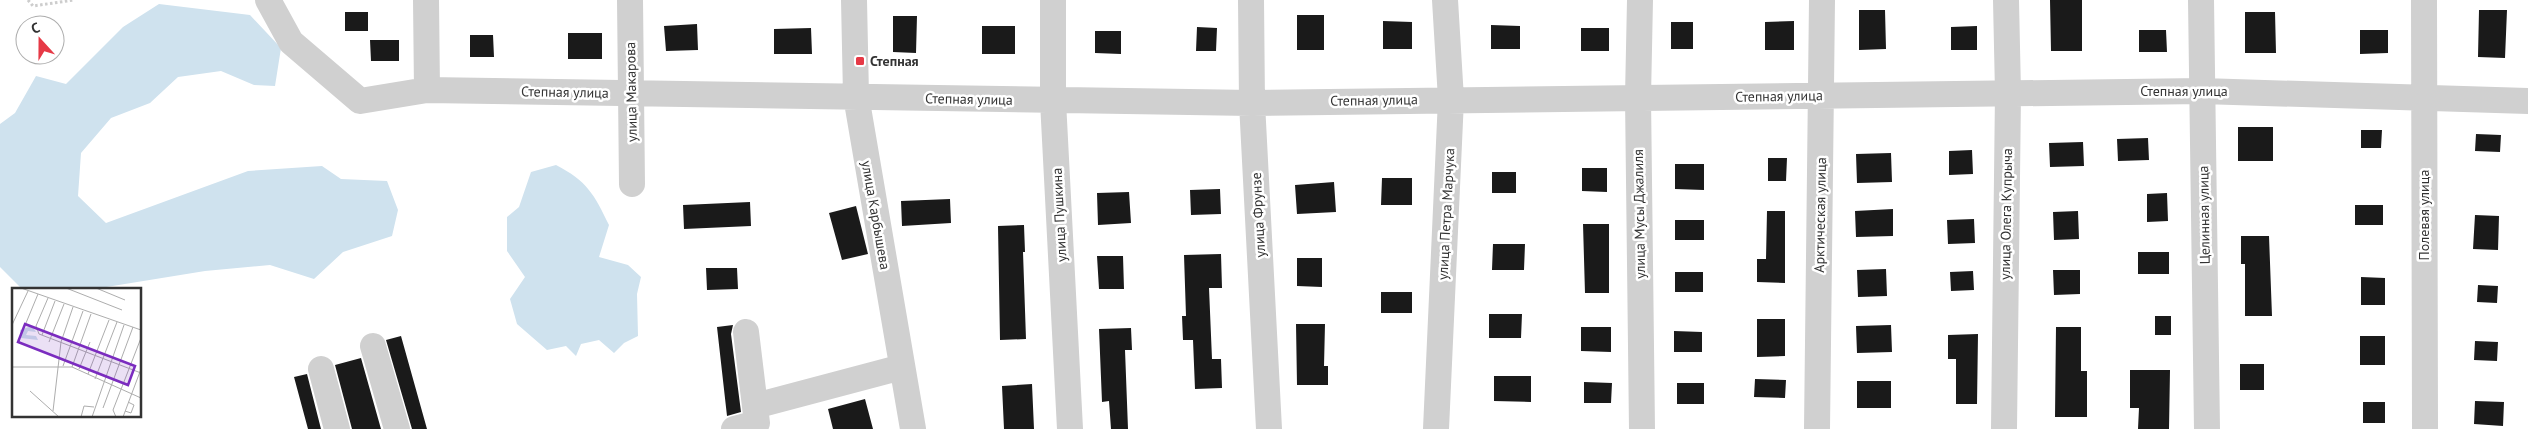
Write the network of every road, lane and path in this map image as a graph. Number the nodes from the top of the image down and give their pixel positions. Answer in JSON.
{"nodes":[{"id":1,"x":28,"y":0,"type":"edge"},
{"id":2,"x":74,"y":0,"type":"edge"},
{"id":3,"x":268,"y":0,"type":"edge"},
{"id":4,"x":426,"y":0,"type":"edge"},
{"id":5,"x":630,"y":0,"type":"edge"},
{"id":6,"x":854,"y":0,"type":"edge"},
{"id":7,"x":1053,"y":0,"type":"edge"},
{"id":8,"x":1251,"y":0,"type":"edge"},
{"id":9,"x":1445,"y":0,"type":"edge"},
{"id":10,"x":1640,"y":0,"type":"edge"},
{"id":11,"x":1822,"y":0,"type":"edge"},
{"id":12,"x":2006,"y":0,"type":"edge"},
{"id":13,"x":2201,"y":0,"type":"edge"},
{"id":14,"x":2424,"y":0,"type":"edge"},
{"id":15,"x":427,"y":90,"type":"junction"},
{"id":16,"x":2202,"y":91,"type":"junction"},
{"id":17,"x":632,"y":93,"type":"junction"},
{"id":18,"x":2008,"y":93,"type":"junction"},
{"id":19,"x":1822,"y":95,"type":"junction"},
{"id":20,"x":856,"y":96,"type":"junction"},
{"id":21,"x":1638,"y":97,"type":"junction"},
{"id":22,"x":2424,"y":97,"type":"junction"},
{"id":23,"x":1451,"y":99,"type":"junction"},
{"id":24,"x":2528,"y":101,"type":"edge"},
{"id":25,"x":1053,"y":102,"type":"junction"},
{"id":26,"x":1252,"y":103,"type":"junction"},
{"id":27,"x":632,"y":184,"type":"dead end"},
{"id":28,"x":746,"y":332,"type":"dead end"},
{"id":29,"x":373,"y":346,"type":"dead end"},
{"id":30,"x":902,"y":368,"type":"junction"},
{"id":31,"x":321,"y":369,"type":"dead end"},
{"id":32,"x":755,"y":406,"type":"junction"},
{"id":33,"x":337,"y":429,"type":"edge"},
{"id":34,"x":397,"y":429,"type":"edge"},
{"id":35,"x":734,"y":429,"type":"edge"},
{"id":36,"x":913,"y":429,"type":"edge"},
{"id":37,"x":1070,"y":429,"type":"edge"},
{"id":38,"x":1269,"y":429,"type":"edge"},
{"id":39,"x":1436,"y":429,"type":"edge"},
{"id":40,"x":1642,"y":429,"type":"edge"},
{"id":41,"x":1817,"y":429,"type":"edge"},
{"id":42,"x":2004,"y":429,"type":"edge"},
{"id":43,"x":2207,"y":429,"type":"edge"},
{"id":44,"x":2424,"y":429,"type":"edge"}],
"edges":[{"from":1,"to":2,"type":"path"},
{"from":3,"to":15,"type":"street","name":"Степная улица"},
{"from":4,"to":15,"type":"street"},
{"from":5,"to":17,"type":"street","name":"улица Макарова"},
{"from":6,"to":20,"type":"street","name":"улица Карбышева"},
{"from":7,"to":25,"type":"street","name":"улица Пушкина"},
{"from":8,"to":26,"type":"street","name":"улица Фрунзе"},
{"from":9,"to":23,"type":"street","name":"улица Петра Марчука"},
{"from":10,"to":21,"type":"street","name":"улица Мусы Джалиля"},
{"from":11,"to":19,"type":"street","name":"Арктическая улица"},
{"from":12,"to":18,"type":"street","name":"улица Олега Купрыча"},
{"from":13,"to":16,"type":"street","name":"Целинная улица"},
{"from":14,"to":22,"type":"street","name":"Полевая улица"},
{"from":15,"to":17,"type":"street","name":"Степная улица"},
{"from":16,"to":18,"type":"street","name":"Степная улица"},
{"from":16,"to":22,"type":"street","name":"Степная улица"},
{"from":16,"to":43,"type":"street","name":"Целинная улица"},
{"from":17,"to":20,"type":"street","name":"Степная улица"},
{"from":17,"to":27,"type":"street","name":"улица Макарова"},
{"from":18,"to":19,"type":"street","name":"Степная улица"},
{"from":18,"to":42,"type":"street","name":"улица Олега Купрыча"},
{"from":19,"to":21,"type":"street","name":"Степная улица"},
{"from":19,"to":41,"type":"street","name":"Арктическая улица"},
{"from":20,"to":25,"type":"street","name":"Степная улица"},
{"from":20,"to":30,"type":"street","name":"улица Карбышева"},
{"from":21,"to":23,"type":"street","name":"Степная улица"},
{"from":21,"to":40,"type":"street","name":"улица Мусы Джалиля"},
{"from":22,"to":24,"type":"street","name":"Степная улица"},
{"from":22,"to":44,"type":"street","name":"Полевая улица"},
{"from":23,"to":26,"type":"street","name":"Степная улица"},
{"from":23,"to":39,"type":"street","name":"улица Петра Марчука"},
{"from":25,"to":26,"type":"street","name":"Степная улица"},
{"from":25,"to":37,"type":"street","name":"улица Пушкина"},
{"from":26,"to":38,"type":"street","name":"улица Фрунзе"},
{"from":28,"to":32,"type":"street"},
{"from":29,"to":34,"type":"street"},
{"from":30,"to":32,"type":"street"},
{"from":30,"to":36,"type":"street","name":"улица Карбышева"},
{"from":31,"to":33,"type":"street"},
{"from":32,"to":35,"type":"street"}]}
